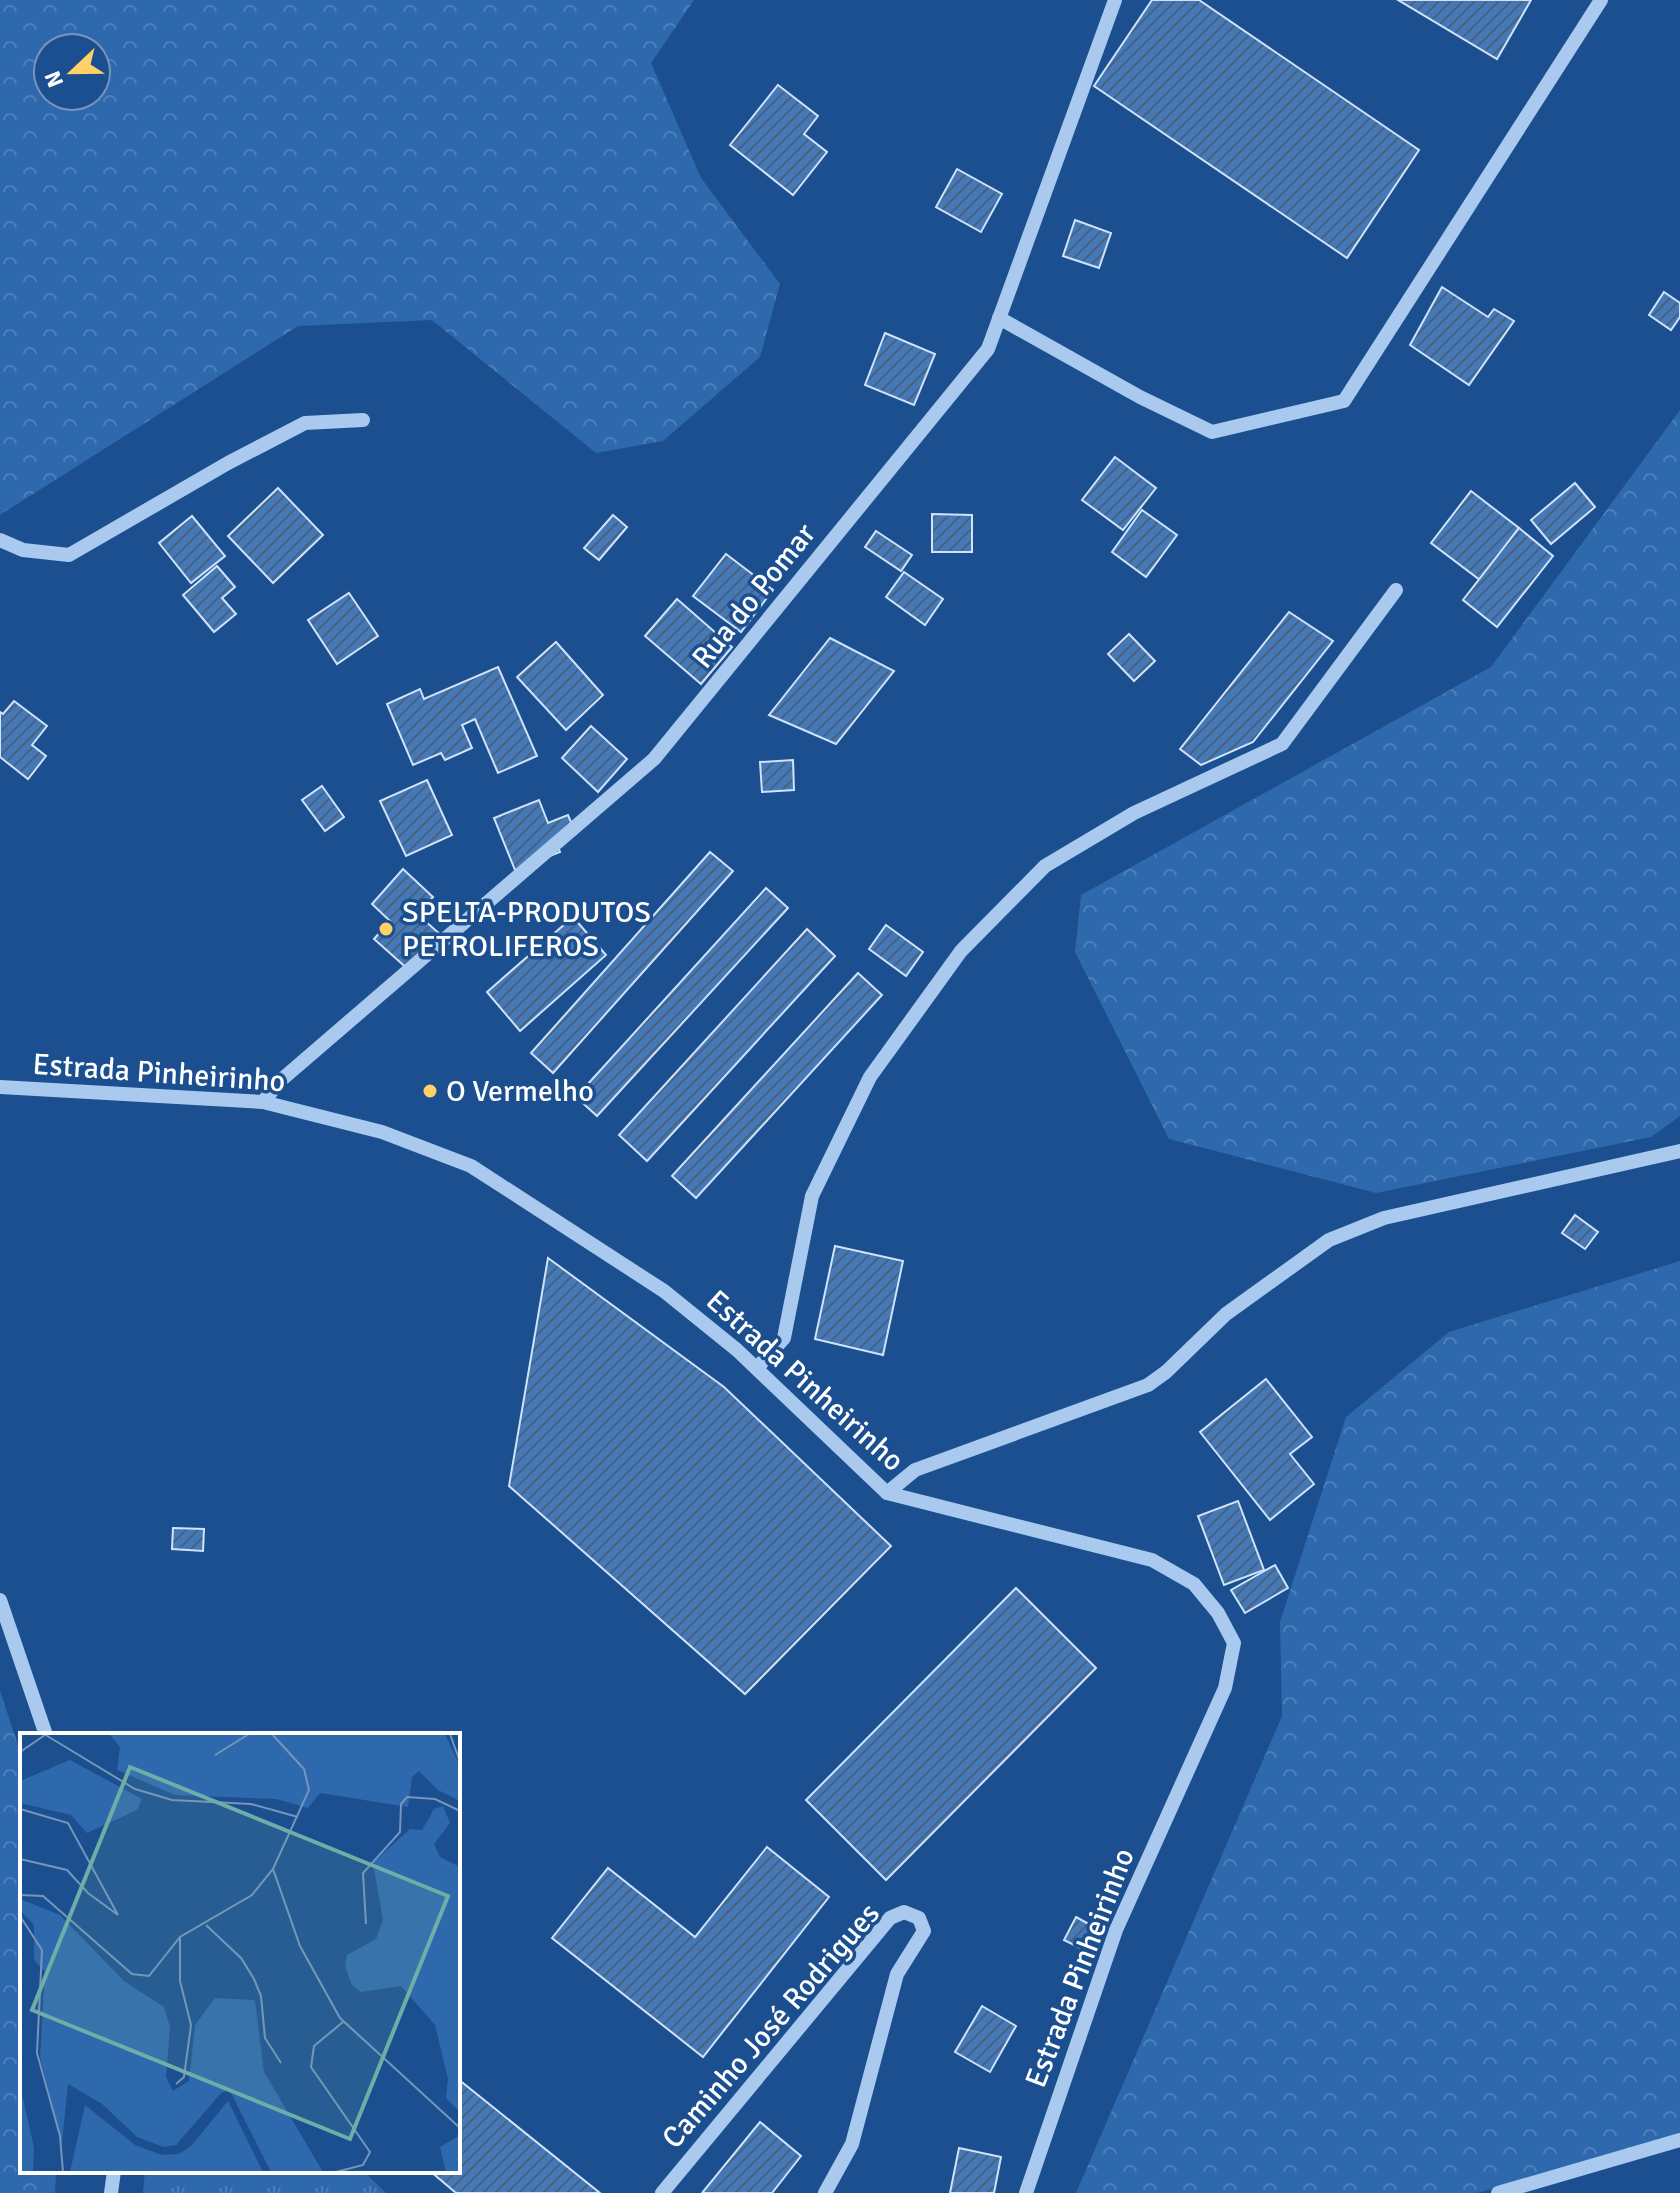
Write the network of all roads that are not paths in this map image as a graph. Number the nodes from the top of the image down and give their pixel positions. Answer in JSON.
{"nodes":[{"id":1,"x":1115,"y":0,"type":"edge"},
{"id":2,"x":1601,"y":0,"type":"edge"},
{"id":3,"x":999,"y":318,"type":"junction"},
{"id":4,"x":363,"y":420,"type":"dead end"},
{"id":5,"x":0,"y":540,"type":"edge"},
{"id":6,"x":1396,"y":590,"type":"dead end"},
{"id":7,"x":0,"y":1087,"type":"edge"},
{"id":8,"x":263,"y":1102,"type":"junction"},
{"id":9,"x":1680,"y":1151,"type":"edge"},
{"id":10,"x":757,"y":1368,"type":"junction"},
{"id":11,"x":887,"y":1493,"type":"junction"},
{"id":12,"x":0,"y":1600,"type":"edge"},
{"id":13,"x":45,"y":1733,"type":"edge"},
{"id":14,"x":1680,"y":2140,"type":"edge"},
{"id":15,"x":114,"y":2173,"type":"edge"},
{"id":16,"x":111,"y":2193,"type":"edge"},
{"id":17,"x":662,"y":2193,"type":"edge"},
{"id":18,"x":825,"y":2193,"type":"edge"},
{"id":19,"x":1026,"y":2193,"type":"edge"},
{"id":20,"x":1498,"y":2193,"type":"edge"}],
"edges":[{"from":1,"to":3,"type":"street","name":"Rua do Pomar"},
{"from":2,"to":3,"type":"street"},
{"from":3,"to":8,"type":"street","name":"Rua do Pomar"},
{"from":4,"to":5,"type":"street"},
{"from":6,"to":10,"type":"street"},
{"from":7,"to":8,"type":"street","name":"Estrada Pinheirinho"},
{"from":8,"to":10,"type":"street","name":"Estrada Pinheirinho"},
{"from":9,"to":11,"type":"street"},
{"from":10,"to":11,"type":"street","name":"Estrada Pinheirinho"},
{"from":11,"to":19,"type":"street","name":"Estrada Pinheirinho"},
{"from":12,"to":13,"type":"street"},
{"from":14,"to":20,"type":"street"},
{"from":15,"to":16,"type":"street"},
{"from":17,"to":18,"type":"street","name":"Caminho José Rodrigues"}]}
